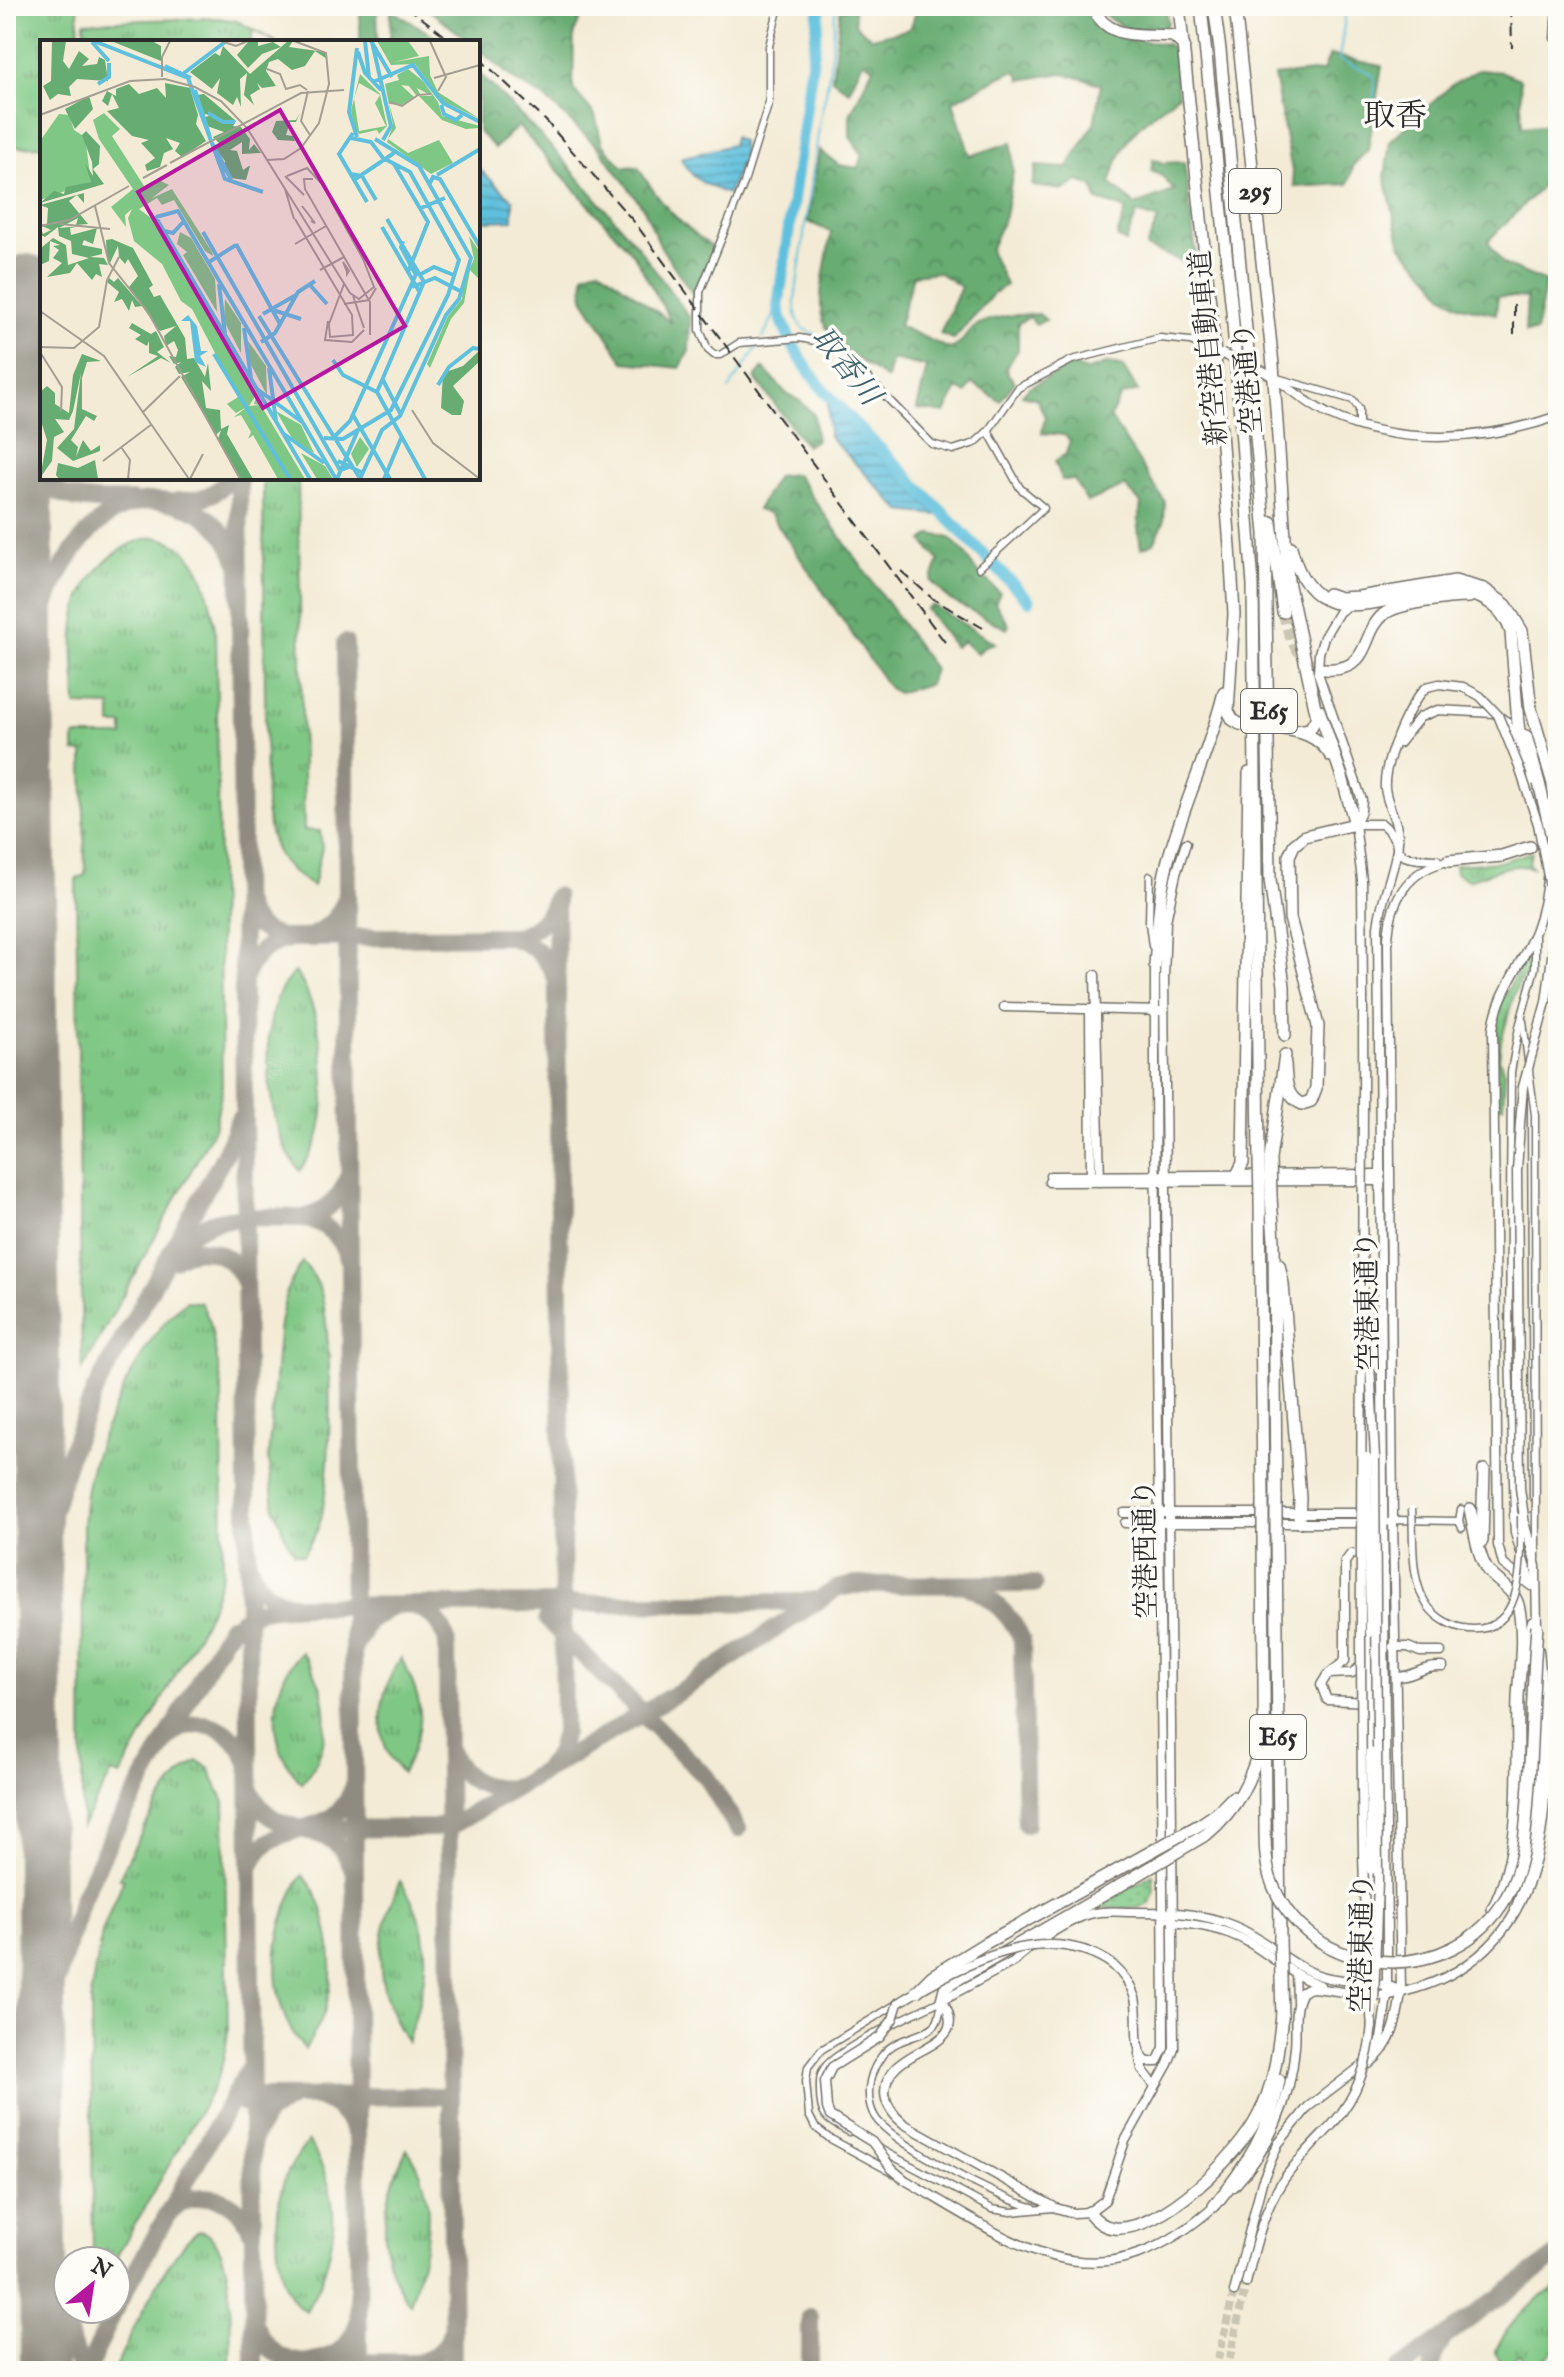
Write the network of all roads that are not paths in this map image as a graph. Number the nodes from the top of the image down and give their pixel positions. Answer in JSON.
{"nodes":[{"id":1,"x":779,"y":6,"type":"edge"},
{"id":2,"x":1092,"y":6,"type":"edge"},
{"id":3,"x":1179,"y":6,"type":"edge"},
{"id":4,"x":1201,"y":6,"type":"edge"},
{"id":5,"x":1214,"y":6,"type":"edge"},
{"id":6,"x":1235,"y":6,"type":"edge"},
{"id":7,"x":1556,"y":6,"type":"edge"},
{"id":8,"x":1180,"y":19,"type":"junction"},
{"id":9,"x":1168,"y":36,"type":"junction"},
{"id":10,"x":1558,"y":38,"type":"edge"},
{"id":11,"x":1184,"y":46,"type":"junction"},
{"id":12,"x":1218,"y":352,"type":"junction"},
{"id":13,"x":1268,"y":374,"type":"junction"},
{"id":14,"x":1251,"y":387,"type":"junction"},
{"id":15,"x":1558,"y":416,"type":"edge"},
{"id":16,"x":1359,"y":426,"type":"junction"},
{"id":17,"x":988,"y":431,"type":"junction"},
{"id":18,"x":1285,"y":507,"type":"junction"},
{"id":19,"x":979,"y":568,"type":"dead end"},
{"id":20,"x":1302,"y":576,"type":"junction"},
{"id":21,"x":1486,"y":600,"type":"junction"},
{"id":22,"x":1348,"y":606,"type":"junction"},
{"id":23,"x":1283,"y":612,"type":"tunnel mouth"},
{"id":24,"x":1511,"y":632,"type":"junction"},
{"id":25,"x":1234,"y":635,"type":"junction"},
{"id":26,"x":1325,"y":669,"type":"dead end"},
{"id":27,"x":1527,"y":678,"type":"junction"},
{"id":28,"x":1255,"y":686,"type":"junction"},
{"id":29,"x":1311,"y":686,"type":"junction"},
{"id":30,"x":1515,"y":700,"type":"junction"},
{"id":31,"x":1297,"y":731,"type":"junction"},
{"id":32,"x":1394,"y":750,"type":"junction"},
{"id":33,"x":1524,"y":761,"type":"junction"},
{"id":34,"x":1554,"y":813,"type":"dead end"},
{"id":35,"x":1355,"y":824,"type":"junction"},
{"id":36,"x":1186,"y":843,"type":"dead end"},
{"id":37,"x":1530,"y":847,"type":"dead end"},
{"id":38,"x":1396,"y":851,"type":"junction"},
{"id":39,"x":1448,"y":861,"type":"junction"},
{"id":40,"x":1558,"y":862,"type":"edge"},
{"id":41,"x":1150,"y":876,"type":"dead end"},
{"id":42,"x":1537,"y":926,"type":"junction"},
{"id":43,"x":1558,"y":956,"type":"edge"},
{"id":44,"x":1155,"y":965,"type":"junction"},
{"id":45,"x":1095,"y":975,"type":"dead end"},
{"id":46,"x":1546,"y":1002,"type":"junction"},
{"id":47,"x":1004,"y":1007,"type":"dead end"},
{"id":48,"x":1093,"y":1010,"type":"junction"},
{"id":49,"x":1159,"y":1011,"type":"junction"},
{"id":50,"x":1522,"y":1018,"type":"junction"},
{"id":51,"x":1285,"y":1035,"type":"dead end"},
{"id":52,"x":1529,"y":1068,"type":"junction"},
{"id":53,"x":1265,"y":1159,"type":"junction"},
{"id":54,"x":1237,"y":1175,"type":"junction"},
{"id":55,"x":1380,"y":1178,"type":"junction"},
{"id":56,"x":1389,"y":1178,"type":"junction"},
{"id":57,"x":1050,"y":1179,"type":"dead end"},
{"id":58,"x":1154,"y":1179,"type":"junction"},
{"id":59,"x":1166,"y":1179,"type":"junction"},
{"id":60,"x":1095,"y":1180,"type":"junction"},
{"id":61,"x":1265,"y":1197,"type":"junction"},
{"id":62,"x":1274,"y":1241,"type":"junction"},
{"id":63,"x":1364,"y":1270,"type":"junction"},
{"id":64,"x":1360,"y":1364,"type":"junction"},
{"id":65,"x":1371,"y":1364,"type":"junction"},
{"id":66,"x":1367,"y":1457,"type":"junction"},
{"id":67,"x":1484,"y":1470,"type":"dead end"},
{"id":68,"x":1520,"y":1488,"type":"junction"},
{"id":69,"x":1269,"y":1498,"type":"junction"},
{"id":70,"x":1412,"y":1509,"type":"dead end"},
{"id":71,"x":1465,"y":1509,"type":"joint"},
{"id":72,"x":1124,"y":1513,"type":"dead end"},
{"id":73,"x":1514,"y":1515,"type":"joint"},
{"id":74,"x":1533,"y":1516,"type":"joint"},
{"id":75,"x":1163,"y":1517,"type":"junction"},
{"id":76,"x":1299,"y":1517,"type":"junction"},
{"id":77,"x":1387,"y":1519,"type":"junction"},
{"id":78,"x":1125,"y":1523,"type":"dead end"},
{"id":79,"x":1270,"y":1534,"type":"junction"},
{"id":80,"x":1481,"y":1552,"type":"junction"},
{"id":81,"x":1536,"y":1566,"type":"junction"},
{"id":82,"x":1531,"y":1586,"type":"junction"},
{"id":83,"x":1535,"y":1624,"type":"junction"},
{"id":84,"x":1395,"y":1646,"type":"junction"},
{"id":85,"x":1441,"y":1652,"type":"dead end"},
{"id":86,"x":1385,"y":1656,"type":"junction"},
{"id":87,"x":1443,"y":1667,"type":"dead end"},
{"id":88,"x":1329,"y":1674,"type":"junction"},
{"id":89,"x":1396,"y":1677,"type":"junction"},
{"id":90,"x":1521,"y":1698,"type":"junction"},
{"id":91,"x":1370,"y":1702,"type":"junction"},
{"id":92,"x":1265,"y":1703,"type":"junction"},
{"id":93,"x":1204,"y":1829,"type":"junction"},
{"id":94,"x":1371,"y":1870,"type":"junction"},
{"id":95,"x":1168,"y":1912,"type":"junction"},
{"id":96,"x":1174,"y":1922,"type":"junction"},
{"id":97,"x":1479,"y":1929,"type":"junction"},
{"id":98,"x":1503,"y":1931,"type":"junction"},
{"id":99,"x":1292,"y":1961,"type":"junction"},
{"id":100,"x":1367,"y":1964,"type":"junction"},
{"id":101,"x":1377,"y":1965,"type":"junction"},
{"id":102,"x":1295,"y":1975,"type":"junction"},
{"id":103,"x":1387,"y":1984,"type":"junction"},
{"id":104,"x":1336,"y":1990,"type":"junction"},
{"id":105,"x":1401,"y":1991,"type":"junction"},
{"id":106,"x":916,"y":1992,"type":"junction"},
{"id":107,"x":1387,"y":1996,"type":"junction"},
{"id":108,"x":942,"y":2000,"type":"junction"},
{"id":109,"x":898,"y":2003,"type":"junction"},
{"id":110,"x":1296,"y":2006,"type":"junction"},
{"id":111,"x":1282,"y":2015,"type":"junction"},
{"id":112,"x":1372,"y":2027,"type":"junction"},
{"id":113,"x":1139,"y":2052,"type":"junction"},
{"id":114,"x":1341,"y":2081,"type":"junction"},
{"id":115,"x":1155,"y":2086,"type":"junction"},
{"id":116,"x":1272,"y":2123,"type":"junction"},
{"id":117,"x":905,"y":2180,"type":"junction"},
{"id":118,"x":1214,"y":2206,"type":"joint"},
{"id":119,"x":1041,"y":2208,"type":"junction"},
{"id":120,"x":1056,"y":2208,"type":"junction"},
{"id":121,"x":1089,"y":2212,"type":"junction"},
{"id":122,"x":1246,"y":2283,"type":"tunnel mouth"},
{"id":123,"x":1234,"y":2292,"type":"tunnel mouth"}],
"edges":[{"from":1,"to":17,"type":"street"},
{"from":2,"to":9,"type":"highway"},
{"from":3,"to":8,"type":"highway","name":"空港通り","number":"295"},
{"from":4,"to":28,"type":"highway","name":"新空港自動車道","number":"E65"},
{"from":5,"to":14,"type":"highway","name":"新空港自動車道","number":"E65"},
{"from":6,"to":13,"type":"highway","name":"空港通り","number":"295"},
{"from":7,"to":10,"type":"street"},
{"from":8,"to":9,"type":"highway"},
{"from":8,"to":11,"type":"highway","name":"空港通り","number":"295"},
{"from":9,"to":11,"type":"highway"},
{"from":11,"to":12,"type":"highway","name":"空港通り","number":"295"},
{"from":12,"to":13,"type":"street","bridge":true},
{"from":12,"to":17,"type":"street"},
{"from":12,"to":25,"type":"highway","name":"空港通り","number":"295"},
{"from":13,"to":16,"type":"street"},
{"from":13,"to":16,"type":"street"},
{"from":13,"to":18,"type":"highway","name":"空港通り","number":"295"},
{"from":14,"to":23,"type":"highway"},
{"from":14,"to":51,"type":"highway","number":"E65"},
{"from":15,"to":16,"type":"street"},
{"from":17,"to":19,"type":"street"},
{"from":18,"to":20,"type":"highway"},
{"from":18,"to":29,"type":"highway","name":"空港通り","number":"295"},
{"from":20,"to":22,"type":"highway"},
{"from":20,"to":27,"type":"highway"},
{"from":21,"to":22,"type":"highway"},
{"from":21,"to":24,"type":"highway"},
{"from":21,"to":26,"type":"highway"},
{"from":22,"to":35,"type":"street"},
{"from":24,"to":27,"type":"highway"},
{"from":24,"to":30,"type":"highway"},
{"from":25,"to":31,"type":"highway","name":"空港通り","number":"295","bridge":true},
{"from":25,"to":44,"type":"highway","number":"295"},
{"from":27,"to":34,"type":"highway"},
{"from":28,"to":53,"type":"highway","number":"E65"},
{"from":28,"to":54,"type":"highway"},
{"from":29,"to":31,"type":"highway","name":"空港通り","number":"295"},
{"from":29,"to":35,"type":"highway","number":"295"},
{"from":30,"to":33,"type":"highway"},
{"from":30,"to":40,"type":"highway","bridge":true},
{"from":31,"to":35,"type":"highway","number":"295"},
{"from":32,"to":33,"type":"street"},
{"from":32,"to":38,"type":"street"},
{"from":32,"to":46,"type":"street","bridge":true},
{"from":33,"to":42,"type":"street"},
{"from":35,"to":38,"type":"street"},
{"from":35,"to":53,"type":"highway","number":"E65"},
{"from":35,"to":63,"type":"street","bridge":true},
{"from":36,"to":49,"type":"street","name":"空港西通り"},
{"from":37,"to":39,"type":"highway"},
{"from":38,"to":39,"type":"street"},
{"from":38,"to":55,"type":"street","name":"空港東通り"},
{"from":39,"to":56,"type":"street","name":"空港東通り"},
{"from":41,"to":44,"type":"street"},
{"from":42,"to":50,"type":"street"},
{"from":42,"to":82,"type":"street"},
{"from":43,"to":46,"type":"highway","bridge":true},
{"from":44,"to":49,"type":"street","name":"空港西通り"},
{"from":45,"to":48,"type":"street"},
{"from":46,"to":52,"type":"street","bridge":true},
{"from":47,"to":48,"type":"street"},
{"from":48,"to":49,"type":"street"},
{"from":48,"to":60,"type":"street"},
{"from":49,"to":58,"type":"street","name":"空港西通り"},
{"from":49,"to":59,"type":"street","name":"空港西通り"},
{"from":50,"to":73,"type":"street"},
{"from":50,"to":74,"type":"street"},
{"from":52,"to":68,"type":"street","bridge":true},
{"from":52,"to":81,"type":"street","bridge":true},
{"from":53,"to":61,"type":"highway","number":"E65","bridge":true},
{"from":54,"to":55,"type":"street"},
{"from":54,"to":59,"type":"street"},
{"from":55,"to":56,"type":"street"},
{"from":55,"to":59,"type":"street"},
{"from":55,"to":77,"type":"street","name":"空港東通り"},
{"from":56,"to":77,"type":"street","name":"空港東通り"},
{"from":57,"to":60,"type":"street"},
{"from":58,"to":59,"type":"street"},
{"from":58,"to":60,"type":"street"},
{"from":58,"to":75,"type":"street","name":"空港西通り"},
{"from":59,"to":75,"type":"street","name":"空港西通り"},
{"from":61,"to":62,"type":"highway","number":"E65"},
{"from":61,"to":69,"type":"highway","number":"E65"},
{"from":62,"to":69,"type":"highway","number":"E65"},
{"from":62,"to":76,"type":"highway"},
{"from":63,"to":64,"type":"street","bridge":true},
{"from":63,"to":65,"type":"street","bridge":true},
{"from":64,"to":66,"type":"street","bridge":true},
{"from":64,"to":100,"type":"street","bridge":true},
{"from":65,"to":66,"type":"street","bridge":true},
{"from":65,"to":101,"type":"street","bridge":true},
{"from":66,"to":91,"type":"street","bridge":true},
{"from":67,"to":80,"type":"highway"},
{"from":68,"to":70,"type":"street","bridge":true},
{"from":68,"to":81,"type":"street","bridge":true},
{"from":69,"to":79,"type":"highway","number":"E65","bridge":true},
{"from":71,"to":77,"type":"street"},
{"from":71,"to":80,"type":"highway"},
{"from":72,"to":75,"type":"street"},
{"from":73,"to":82,"type":"street"},
{"from":74,"to":82,"type":"street"},
{"from":75,"to":76,"type":"street"},
{"from":75,"to":78,"type":"street"},
{"from":75,"to":95,"type":"street","name":"空港西通り"},
{"from":76,"to":77,"type":"street"},
{"from":77,"to":84,"type":"street","name":"空港東通り"},
{"from":77,"to":86,"type":"street","name":"空港東通り"},
{"from":79,"to":92,"type":"highway","number":"E65"},
{"from":79,"to":111,"type":"highway","number":"E65","bridge":true},
{"from":80,"to":90,"type":"highway"},
{"from":81,"to":83,"type":"street"},
{"from":82,"to":83,"type":"street"},
{"from":83,"to":90,"type":"highway"},
{"from":83,"to":97,"type":"highway","bridge":true},
{"from":83,"to":98,"type":"street"},
{"from":83,"to":98,"type":"street","bridge":true},
{"from":84,"to":85,"type":"street"},
{"from":84,"to":86,"type":"street"},
{"from":84,"to":89,"type":"street","name":"空港東通り"},
{"from":86,"to":103,"type":"street","name":"空港東通り"},
{"from":87,"to":89,"type":"street"},
{"from":88,"to":88,"type":"street"},
{"from":88,"to":91,"type":"street"},
{"from":89,"to":105,"type":"street","name":"空港東通り"},
{"from":90,"to":97,"type":"highway","bridge":true},
{"from":91,"to":94,"type":"street","bridge":true},
{"from":92,"to":93,"type":"highway"},
{"from":92,"to":97,"type":"highway","bridge":true},
{"from":93,"to":106,"type":"highway","bridge":true},
{"from":93,"to":108,"type":"highway","bridge":true},
{"from":94,"to":100,"type":"street","bridge":true},
{"from":94,"to":101,"type":"street","bridge":true},
{"from":95,"to":96,"type":"street","name":"空港西通り"},
{"from":95,"to":99,"type":"street"},
{"from":95,"to":108,"type":"street"},
{"from":95,"to":113,"type":"street"},
{"from":96,"to":102,"type":"street"},
{"from":96,"to":115,"type":"street","name":"空港西通り"},
{"from":98,"to":105,"type":"street"},
{"from":99,"to":102,"type":"street"},
{"from":99,"to":103,"type":"street"},
{"from":100,"to":112,"type":"street","bridge":true},
{"from":101,"to":112,"type":"street","bridge":true},
{"from":102,"to":104,"type":"street"},
{"from":102,"to":110,"type":"street"},
{"from":103,"to":105,"type":"street"},
{"from":103,"to":107,"type":"street","name":"空港東通り"},
{"from":104,"to":107,"type":"street"},
{"from":104,"to":110,"type":"street"},
{"from":105,"to":107,"type":"street"},
{"from":105,"to":114,"type":"street","name":"空港東通り"},
{"from":106,"to":109,"type":"street","bridge":true},
{"from":106,"to":113,"type":"street","bridge":true},
{"from":107,"to":114,"type":"street","name":"空港東通り"},
{"from":108,"to":119,"type":"street"},
{"from":108,"to":119,"type":"street"},
{"from":108,"to":120,"type":"street"},
{"from":109,"to":117,"type":"street","bridge":true},
{"from":109,"to":117,"type":"street","bridge":true},
{"from":110,"to":116,"type":"street"},
{"from":111,"to":116,"type":"highway"},
{"from":111,"to":121,"type":"highway"},
{"from":112,"to":122,"type":"street","bridge":true},
{"from":113,"to":115,"type":"street"},
{"from":114,"to":123,"type":"street"},
{"from":115,"to":121,"type":"street","name":"空港西通り"},
{"from":116,"to":118,"type":"highway"},
{"from":117,"to":118,"type":"street"},
{"from":119,"to":120,"type":"street"},
{"from":120,"to":121,"type":"street"}]}
